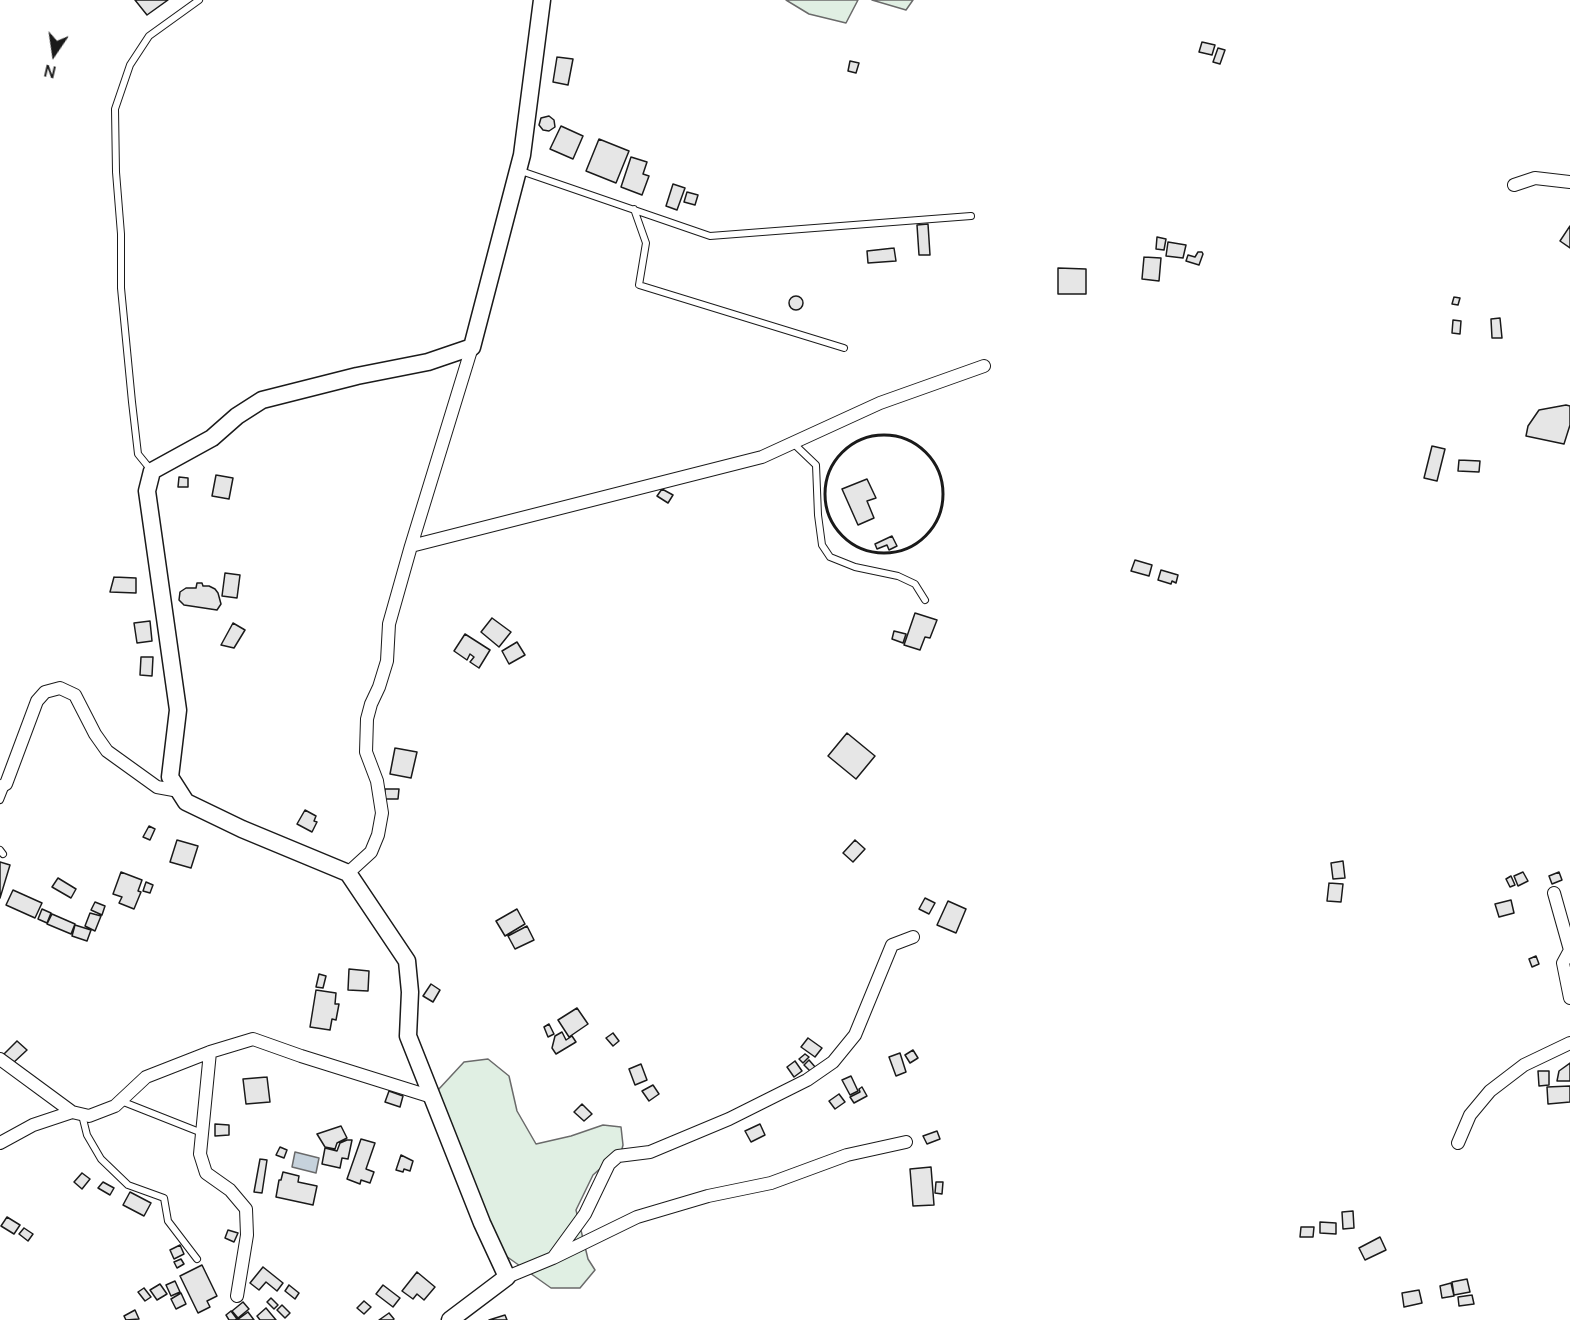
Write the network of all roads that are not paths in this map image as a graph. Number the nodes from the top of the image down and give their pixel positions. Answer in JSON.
{"nodes":[{"id":1,"x":199,"y":0,"type":"edge"},
{"id":2,"x":542,"y":0,"type":"edge"},
{"id":3,"x":517,"y":170,"type":"junction"},
{"id":4,"x":1570,"y":182,"type":"edge"},
{"id":5,"x":1514,"y":185,"type":"dead end"},
{"id":6,"x":634,"y":210,"type":"junction"},
{"id":7,"x":970,"y":216,"type":"dead end"},
{"id":8,"x":472,"y":347,"type":"junction"},
{"id":9,"x":844,"y":348,"type":"dead end"},
{"id":10,"x":984,"y":366,"type":"dead end"},
{"id":11,"x":793,"y":443,"type":"junction"},
{"id":12,"x":152,"y":471,"type":"junction"},
{"id":13,"x":411,"y":546,"type":"junction"},
{"id":14,"x":924,"y":600,"type":"dead end"},
{"id":15,"x":3,"y":786,"type":"edge"},
{"id":16,"x":179,"y":791,"type":"junction"},
{"id":17,"x":0,"y":800,"type":"edge"},
{"id":18,"x":348,"y":873,"type":"junction"},
{"id":19,"x":1554,"y":892,"type":"dead end"},
{"id":20,"x":913,"y":937,"type":"dead end"},
{"id":21,"x":1570,"y":950,"type":"edge"},
{"id":22,"x":1570,"y":998,"type":"edge"},
{"id":23,"x":1570,"y":1043,"type":"edge"},
{"id":24,"x":210,"y":1052,"type":"junction"},
{"id":25,"x":0,"y":1059,"type":"edge"},
{"id":26,"x":432,"y":1097,"type":"junction"},
{"id":27,"x":121,"y":1101,"type":"junction"},
{"id":28,"x":77,"y":1114,"type":"junction"},
{"id":29,"x":202,"y":1133,"type":"junction"},
{"id":30,"x":906,"y":1142,"type":"dead end"},
{"id":31,"x":0,"y":1143,"type":"edge"},
{"id":32,"x":1458,"y":1143,"type":"dead end"},
{"id":33,"x":553,"y":1257,"type":"junction"},
{"id":34,"x":196,"y":1259,"type":"dead end"},
{"id":35,"x":507,"y":1277,"type":"junction"},
{"id":36,"x":237,"y":1296,"type":"dead end"},
{"id":37,"x":450,"y":1320,"type":"edge"}],
"edges":[{"from":1,"to":12,"type":"lane"},
{"from":2,"to":3,"type":"street"},
{"from":3,"to":6,"type":"lane"},
{"from":3,"to":8,"type":"street"},
{"from":4,"to":5,"type":"street"},
{"from":6,"to":7,"type":"lane"},
{"from":6,"to":9,"type":"lane"},
{"from":8,"to":12,"type":"street"},
{"from":8,"to":13,"type":"street"},
{"from":10,"to":11,"type":"street"},
{"from":11,"to":13,"type":"street"},
{"from":11,"to":14,"type":"lane"},
{"from":12,"to":16,"type":"street"},
{"from":13,"to":18,"type":"street"},
{"from":15,"to":16,"type":"street"},
{"from":15,"to":17,"type":"lane"},
{"from":16,"to":18,"type":"street"},
{"from":18,"to":26,"type":"street"},
{"from":19,"to":21,"type":"street"},
{"from":20,"to":33,"type":"street"},
{"from":21,"to":22,"type":"street"},
{"from":23,"to":32,"type":"street"},
{"from":24,"to":26,"type":"street"},
{"from":24,"to":27,"type":"street"},
{"from":24,"to":29,"type":"street"},
{"from":25,"to":28,"type":"street"},
{"from":26,"to":35,"type":"street"},
{"from":27,"to":28,"type":"street"},
{"from":27,"to":29,"type":"lane"},
{"from":28,"to":31,"type":"street"},
{"from":28,"to":34,"type":"lane"},
{"from":29,"to":36,"type":"street"},
{"from":30,"to":33,"type":"street"},
{"from":33,"to":35,"type":"street"},
{"from":35,"to":37,"type":"street"}]}
